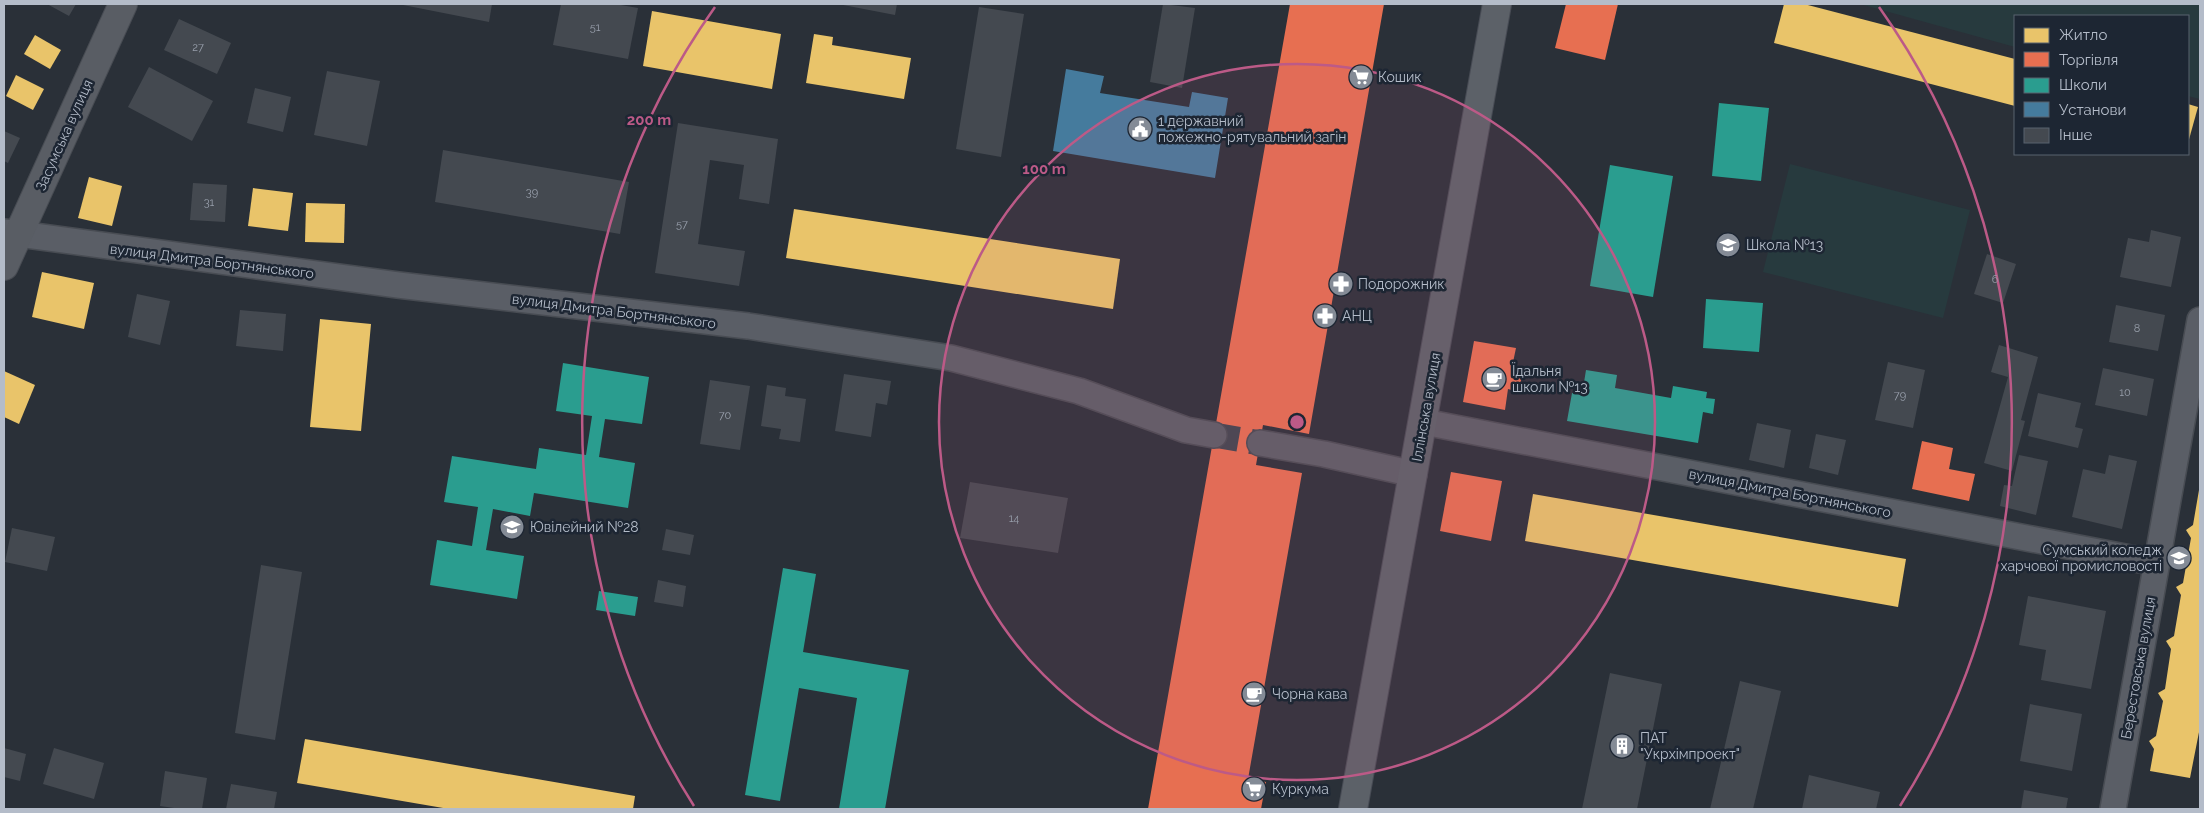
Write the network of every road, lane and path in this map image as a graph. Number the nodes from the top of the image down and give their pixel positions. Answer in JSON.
{"nodes":[{"id":1,"x":123,"y":4,"type":"edge"},
{"id":2,"x":1497,"y":4,"type":"edge"},
{"id":3,"x":11,"y":234,"type":"edge"},
{"id":4,"x":4,"y":266,"type":"edge"},
{"id":5,"x":2200,"y":320,"type":"edge"},
{"id":6,"x":1424,"y":422,"type":"junction"},
{"id":7,"x":1214,"y":435,"type":"tunnel mouth"},
{"id":8,"x":1260,"y":443,"type":"tunnel mouth"},
{"id":9,"x":1414,"y":474,"type":"junction"},
{"id":10,"x":2156,"y":563,"type":"junction"},
{"id":11,"x":1353,"y":809,"type":"edge"},
{"id":12,"x":2113,"y":809,"type":"edge"}],
"edges":[{"from":1,"to":3,"type":"street","name":"Засумська вулиця"},
{"from":2,"to":6,"type":"main road","name":"Іллінська вулиця"},
{"from":3,"to":4,"type":"street","name":"Засумська вулиця"},
{"from":3,"to":7,"type":"street","name":"вулиця Дмитра Бортнянського"},
{"from":5,"to":10,"type":"street","name":"Берестовська вулиця"},
{"from":6,"to":9,"type":"main road","name":"Іллінська вулиця"},
{"from":6,"to":10,"type":"street","name":"вулиця Дмитра Бортнянського"},
{"from":8,"to":9,"type":"street"},
{"from":9,"to":11,"type":"main road","name":"Іллінська вулиця"},
{"from":10,"to":12,"type":"street","name":"Берестовська вулиця"}]}
